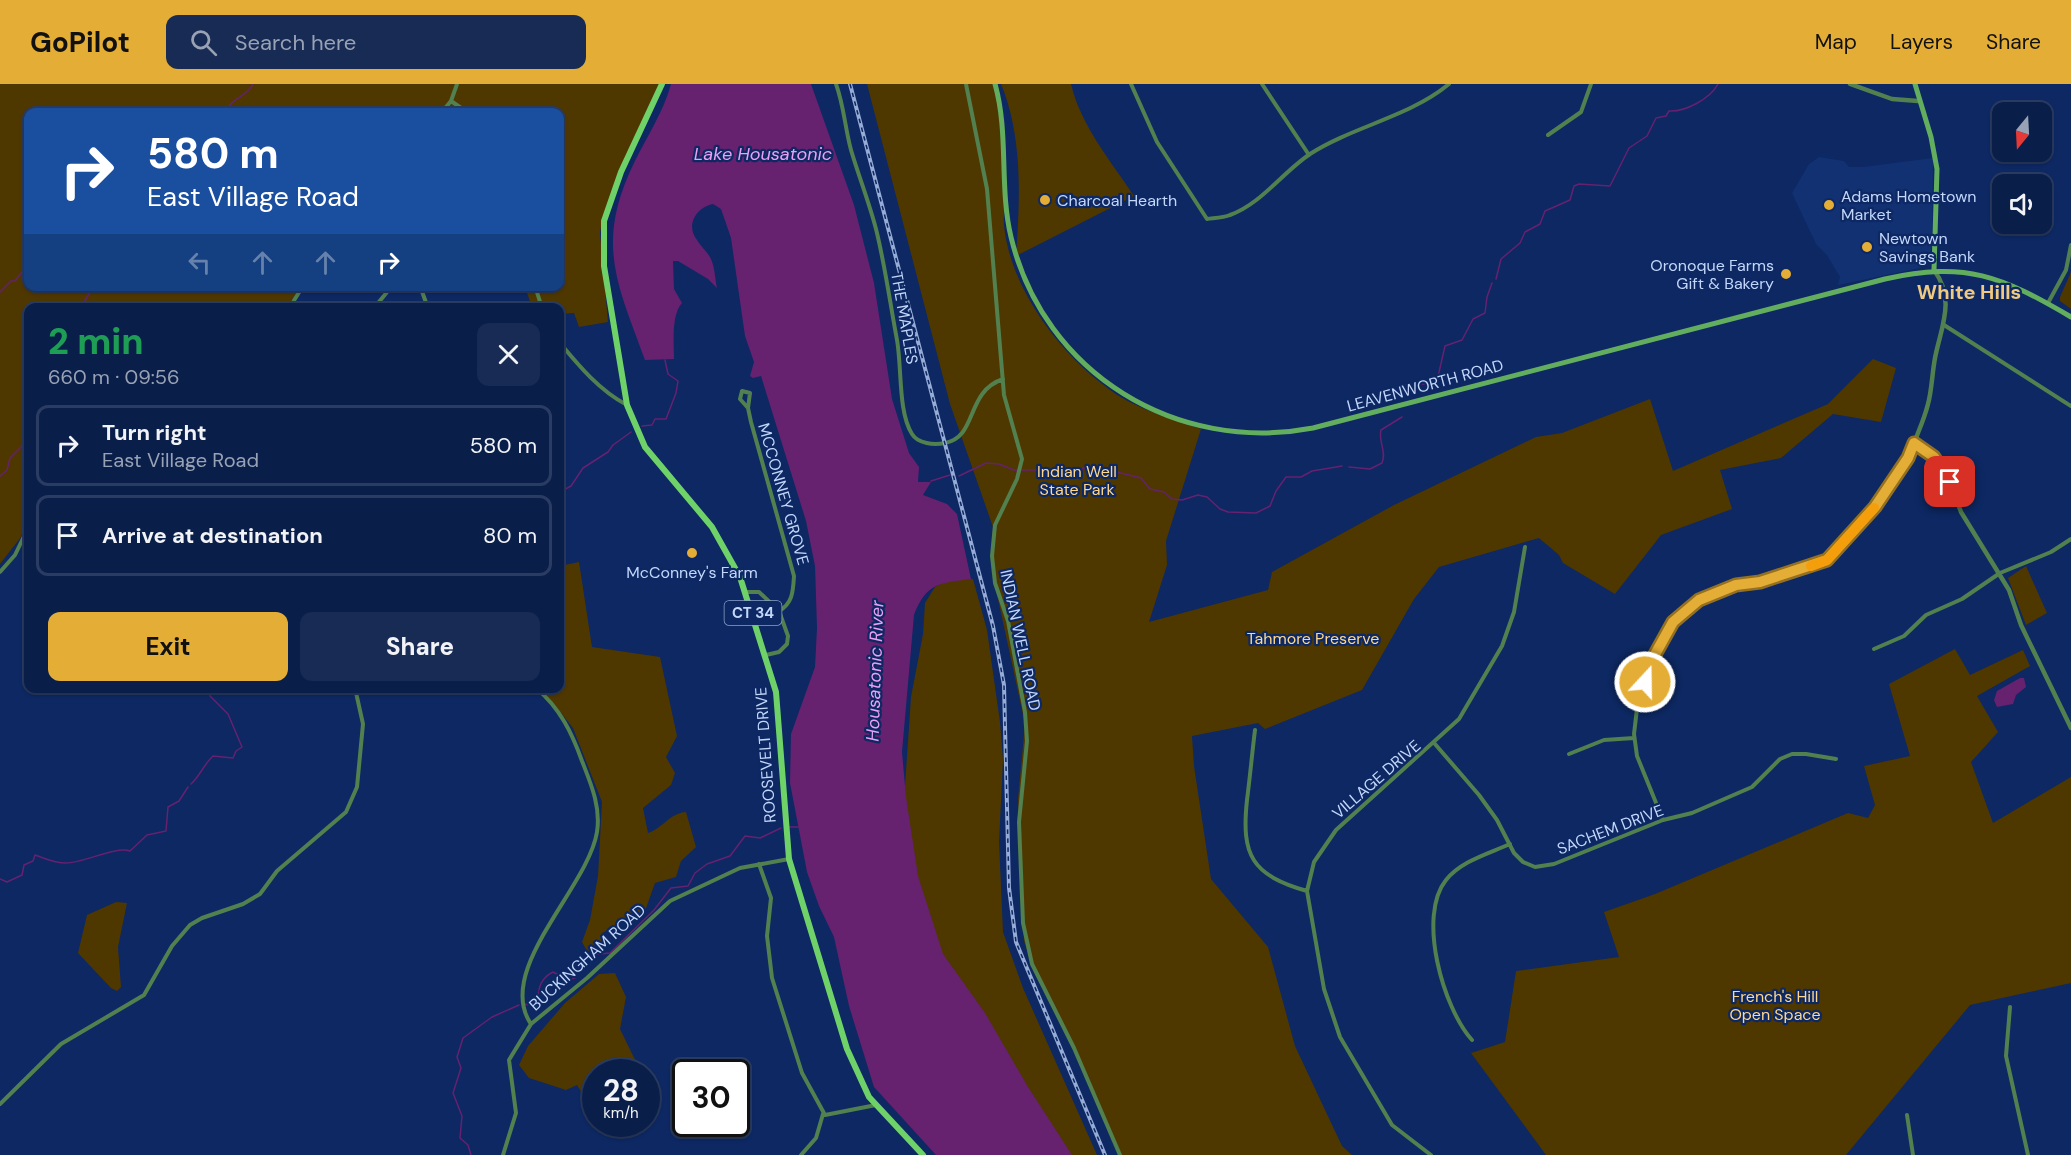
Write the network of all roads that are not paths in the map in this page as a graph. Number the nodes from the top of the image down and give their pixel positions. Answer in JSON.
{"nodes":[{"id":1,"x":457,"y":84,"type":"edge"},
{"id":2,"x":663,"y":84,"type":"edge"},
{"id":3,"x":836,"y":84,"type":"edge"},
{"id":4,"x":966,"y":84,"type":"edge"},
{"id":5,"x":995,"y":84,"type":"edge"},
{"id":6,"x":1131,"y":84,"type":"edge"},
{"id":7,"x":1262,"y":84,"type":"edge"},
{"id":8,"x":1449,"y":84,"type":"edge"},
{"id":9,"x":1591,"y":84,"type":"edge"},
{"id":10,"x":1850,"y":84,"type":"edge"},
{"id":11,"x":1915,"y":84,"type":"edge"},
{"id":12,"x":451,"y":101,"type":"junction"},
{"id":13,"x":1918,"y":101,"type":"junction"},
{"id":14,"x":445,"y":108,"type":"edge"},
{"id":15,"x":461,"y":108,"type":"edge"},
{"id":16,"x":1548,"y":135,"type":"dead end"},
{"id":17,"x":1309,"y":155,"type":"junction"},
{"id":18,"x":2071,"y":245,"type":"edge"},
{"id":19,"x":1934,"y":270,"type":"junction"},
{"id":20,"x":388,"y":291,"type":"edge"},
{"id":21,"x":378,"y":303,"type":"edge"},
{"id":22,"x":2048,"y":303,"type":"junction"},
{"id":23,"x":2071,"y":316,"type":"edge"},
{"id":24,"x":1944,"y":325,"type":"junction"},
{"id":25,"x":564,"y":347,"type":"edge"},
{"id":26,"x":1003,"y":379,"type":"junction"},
{"id":27,"x":627,"y":405,"type":"junction"},
{"id":28,"x":2071,"y":406,"type":"edge"},
{"id":29,"x":748,"y":408,"type":"dead end"},
{"id":30,"x":1914,"y":443,"type":"junction"},
{"id":31,"x":24,"y":536,"type":"edge"},
{"id":32,"x":2071,"y":539,"type":"edge"},
{"id":33,"x":1525,"y":547,"type":"dead end"},
{"id":34,"x":0,"y":572,"type":"edge"},
{"id":35,"x":2000,"y":573,"type":"junction"},
{"id":36,"x":746,"y":592,"type":"junction"},
{"id":37,"x":779,"y":611,"type":"junction"},
{"id":38,"x":1874,"y":649,"type":"dead end"},
{"id":39,"x":766,"y":655,"type":"junction"},
{"id":40,"x":356,"y":693,"type":"edge"},
{"id":41,"x":541,"y":693,"type":"edge"},
{"id":42,"x":2071,"y":728,"type":"edge"},
{"id":43,"x":1255,"y":730,"type":"dead end"},
{"id":44,"x":1634,"y":738,"type":"junction"},
{"id":45,"x":1435,"y":744,"type":"junction"},
{"id":46,"x":1569,"y":754,"type":"dead end"},
{"id":47,"x":1836,"y":759,"type":"dead end"},
{"id":48,"x":1663,"y":820,"type":"junction"},
{"id":49,"x":1510,"y":844,"type":"junction"},
{"id":50,"x":789,"y":859,"type":"junction"},
{"id":51,"x":759,"y":864,"type":"junction"},
{"id":52,"x":1307,"y":891,"type":"junction"},
{"id":53,"x":2010,"y":1007,"type":"dead end"},
{"id":54,"x":531,"y":1024,"type":"junction"},
{"id":55,"x":1472,"y":1040,"type":"dead end"},
{"id":56,"x":0,"y":1104,"type":"edge"},
{"id":57,"x":876,"y":1106,"type":"junction"},
{"id":58,"x":823,"y":1114,"type":"junction"},
{"id":59,"x":1907,"y":1115,"type":"dead end"},
{"id":60,"x":503,"y":1155,"type":"edge"},
{"id":61,"x":801,"y":1155,"type":"edge"},
{"id":62,"x":923,"y":1155,"type":"edge"},
{"id":63,"x":1120,"y":1155,"type":"edge"},
{"id":64,"x":1431,"y":1155,"type":"edge"},
{"id":65,"x":1913,"y":1155,"type":"edge"},
{"id":66,"x":2028,"y":1155,"type":"edge"}],
"edges":[{"from":1,"to":12,"type":"street"},
{"from":2,"to":27,"type":"main road","name":"ROOSEVELT DRIVE","number":"CT 34"},
{"from":3,"to":26,"type":"street","name":"THE MAPLES"},
{"from":4,"to":26,"type":"street","name":"INDIAN WELL ROAD"},
{"from":5,"to":19,"type":"main road","name":"LEAVENWORTH ROAD"},
{"from":6,"to":17,"type":"street"},
{"from":7,"to":17,"type":"street"},
{"from":8,"to":17,"type":"street"},
{"from":9,"to":16,"type":"street"},
{"from":10,"to":13,"type":"street"},
{"from":11,"to":13,"type":"main road"},
{"from":12,"to":14,"type":"street"},
{"from":12,"to":15,"type":"street"},
{"from":13,"to":19,"type":"main road"},
{"from":18,"to":22,"type":"street"},
{"from":19,"to":22,"type":"main road","name":"LEAVENWORTH ROAD"},
{"from":19,"to":24,"type":"street"},
{"from":20,"to":21,"type":"street"},
{"from":22,"to":23,"type":"main road","name":"LEAVENWORTH ROAD"},
{"from":24,"to":28,"type":"street"},
{"from":24,"to":30,"type":"street"},
{"from":25,"to":27,"type":"street"},
{"from":26,"to":63,"type":"street","name":"INDIAN WELL ROAD"},
{"from":27,"to":36,"type":"main road","name":"ROOSEVELT DRIVE","number":"CT 34"},
{"from":29,"to":37,"type":"street","name":"MCCONNEY GROVE"},
{"from":30,"to":35,"type":"street"},
{"from":30,"to":44,"type":"street"},
{"from":31,"to":34,"type":"street"},
{"from":32,"to":35,"type":"street"},
{"from":33,"to":45,"type":"street","name":"VILLAGE DRIVE"},
{"from":35,"to":38,"type":"street"},
{"from":35,"to":42,"type":"street"},
{"from":36,"to":37,"type":"street"},
{"from":36,"to":39,"type":"main road","name":"ROOSEVELT DRIVE","number":"CT 34"},
{"from":37,"to":39,"type":"street"},
{"from":39,"to":50,"type":"main road","name":"ROOSEVELT DRIVE","number":"CT 34"},
{"from":40,"to":56,"type":"street"},
{"from":41,"to":54,"type":"street"},
{"from":43,"to":52,"type":"street"},
{"from":44,"to":46,"type":"street"},
{"from":44,"to":48,"type":"street"},
{"from":45,"to":49,"type":"street","name":"SACHEM DRIVE"},
{"from":45,"to":52,"type":"street","name":"VILLAGE DRIVE"},
{"from":47,"to":48,"type":"street","name":"SACHEM DRIVE"},
{"from":48,"to":49,"type":"street","name":"SACHEM DRIVE"},
{"from":49,"to":55,"type":"street"},
{"from":50,"to":51,"type":"street","name":"BUCKINGHAM ROAD"},
{"from":50,"to":57,"type":"main road","name":"ROOSEVELT DRIVE","number":"CT 34"},
{"from":51,"to":54,"type":"street","name":"BUCKINGHAM ROAD"},
{"from":51,"to":58,"type":"street"},
{"from":52,"to":64,"type":"street","name":"VILLAGE DRIVE"},
{"from":53,"to":66,"type":"street"},
{"from":54,"to":60,"type":"street","name":"BUCKINGHAM ROAD"},
{"from":57,"to":58,"type":"street"},
{"from":57,"to":62,"type":"main road","name":"ROOSEVELT DRIVE","number":"CT 34"},
{"from":58,"to":61,"type":"street"},
{"from":59,"to":65,"type":"street"}]}
